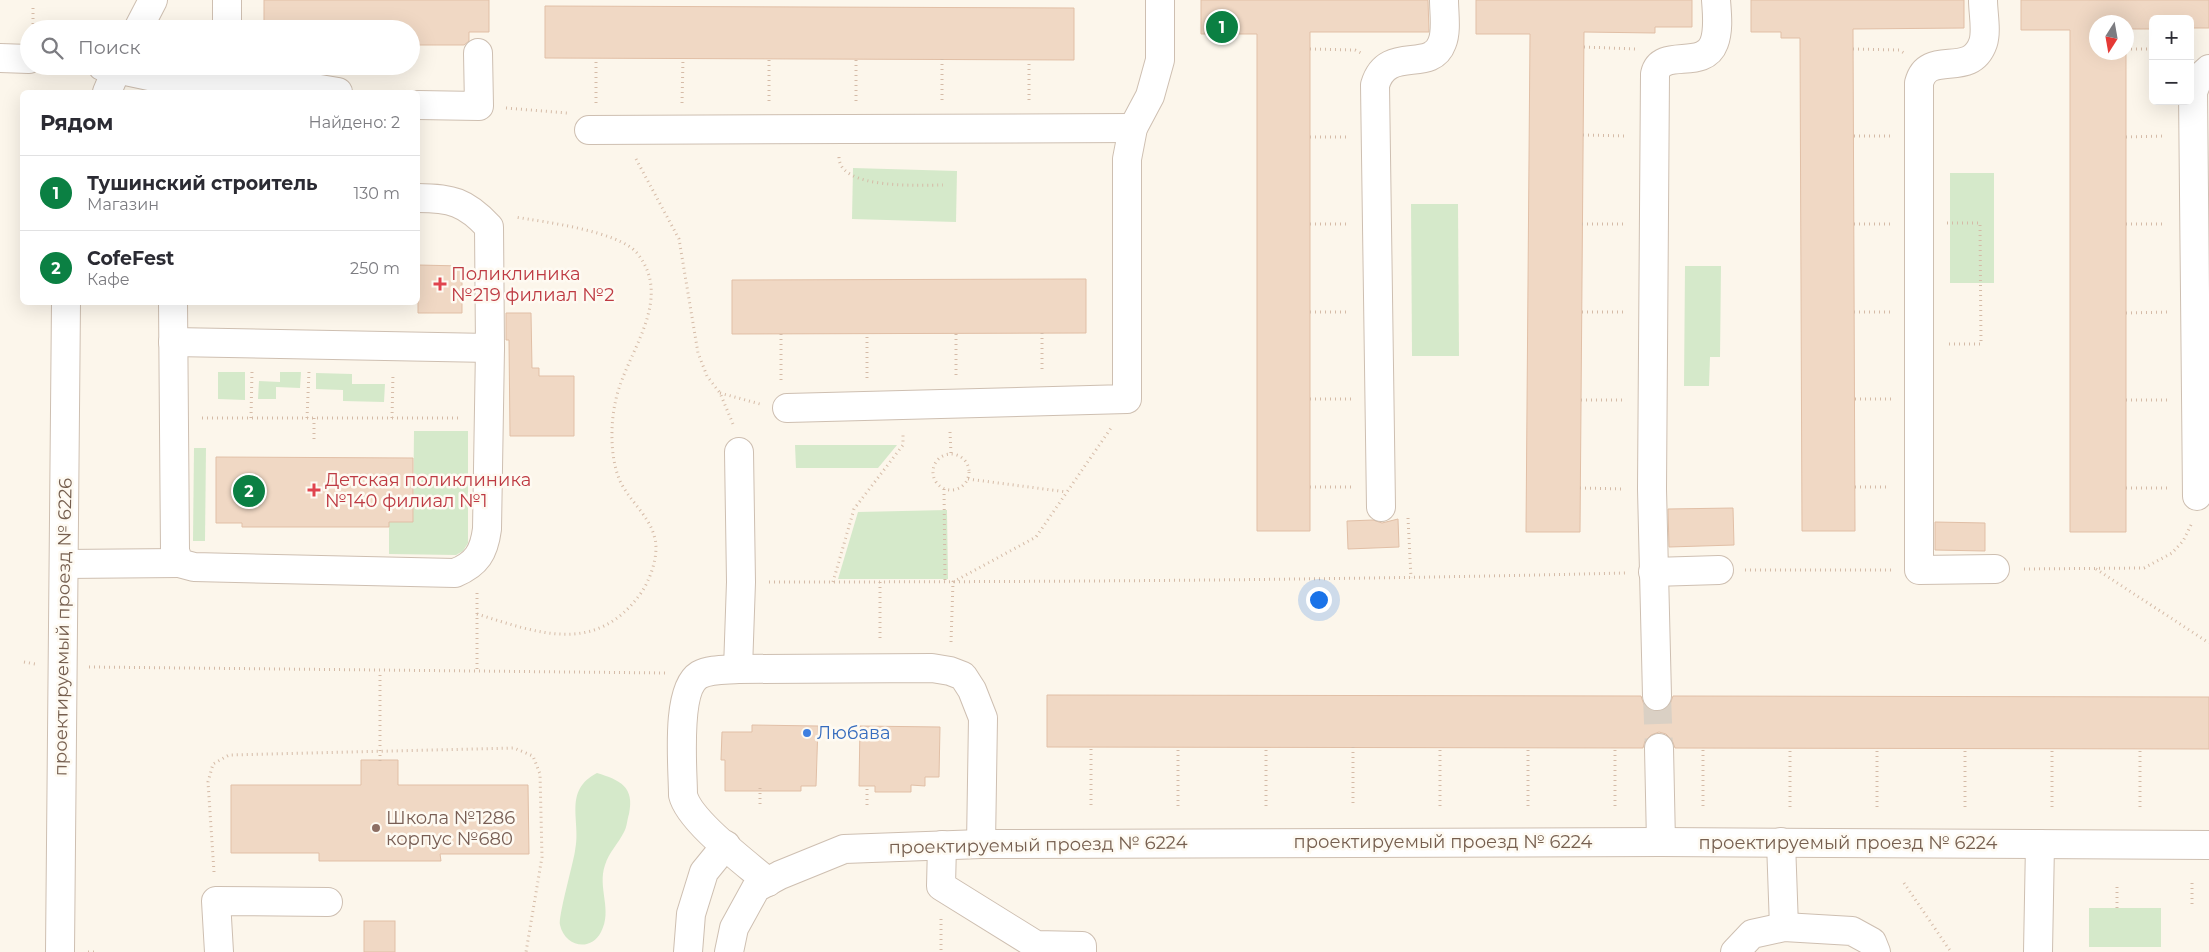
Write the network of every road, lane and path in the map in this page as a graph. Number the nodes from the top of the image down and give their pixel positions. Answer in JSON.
{"nodes":[{"id":1,"x":153,"y":0,"type":"edge"},
{"id":2,"x":227,"y":0,"type":"edge"},
{"id":3,"x":1160,"y":0,"type":"edge"},
{"id":4,"x":1444,"y":0,"type":"edge"},
{"id":5,"x":1716,"y":0,"type":"edge"},
{"id":6,"x":1983,"y":0,"type":"edge"},
{"id":7,"x":33,"y":5,"type":"dead end"},
{"id":8,"x":33,"y":20,"type":"edge"},
{"id":9,"x":143,"y":20,"type":"edge"},
{"id":10,"x":227,"y":20,"type":"edge"},
{"id":11,"x":1584,"y":47,"type":"dead end"},
{"id":12,"x":1310,"y":49,"type":"dead end"},
{"id":13,"x":1853,"y":49,"type":"dead end"},
{"id":14,"x":2134,"y":49,"type":"edge"},
{"id":15,"x":2149,"y":49,"type":"edge"},
{"id":16,"x":478,"y":52,"type":"dead end"},
{"id":17,"x":0,"y":58,"type":"edge"},
{"id":18,"x":596,"y":58,"type":"dead end"},
{"id":19,"x":682,"y":58,"type":"dead end"},
{"id":20,"x":20,"y":59,"type":"edge"},
{"id":21,"x":769,"y":59,"type":"dead end"},
{"id":22,"x":856,"y":59,"type":"dead end"},
{"id":23,"x":942,"y":60,"type":"dead end"},
{"id":24,"x":1029,"y":60,"type":"dead end"},
{"id":25,"x":1660,"y":64,"type":"junction"},
{"id":26,"x":1385,"y":66,"type":"junction"},
{"id":27,"x":1928,"y":68,"type":"junction"},
{"id":28,"x":2209,"y":69,"type":"edge"},
{"id":29,"x":112,"y":75,"type":"edge"},
{"id":30,"x":125,"y":75,"type":"edge"},
{"id":31,"x":183,"y":75,"type":"edge"},
{"id":32,"x":241,"y":75,"type":"edge"},
{"id":33,"x":128,"y":90,"type":"edge"},
{"id":34,"x":326,"y":90,"type":"edge"},
{"id":35,"x":420,"y":104,"type":"edge"},
{"id":36,"x":479,"y":106,"type":"junction"},
{"id":37,"x":1133,"y":128,"type":"junction"},
{"id":38,"x":769,"y":129,"type":"junction"},
{"id":39,"x":856,"y":129,"type":"junction"},
{"id":40,"x":942,"y":129,"type":"junction"},
{"id":41,"x":1029,"y":129,"type":"junction"},
{"id":42,"x":592,"y":130,"type":"junction"},
{"id":43,"x":682,"y":130,"type":"junction"},
{"id":44,"x":1583,"y":135,"type":"dead end"},
{"id":45,"x":1654,"y":136,"type":"junction"},
{"id":46,"x":1854,"y":136,"type":"dead end"},
{"id":47,"x":1918,"y":136,"type":"junction"},
{"id":48,"x":2126,"y":136,"type":"dead end"},
{"id":49,"x":2194,"y":136,"type":"junction"},
{"id":50,"x":1310,"y":137,"type":"dead end"},
{"id":51,"x":1375,"y":137,"type":"junction"},
{"id":52,"x":635,"y":156,"type":"dead end"},
{"id":53,"x":853,"y":177,"type":"dead end"},
{"id":54,"x":943,"y":185,"type":"dead end"},
{"id":55,"x":420,"y":198,"type":"edge"},
{"id":56,"x":473,"y":210,"type":"junction"},
{"id":57,"x":1310,"y":224,"type":"dead end"},
{"id":58,"x":1377,"y":224,"type":"junction"},
{"id":59,"x":1582,"y":224,"type":"dead end"},
{"id":60,"x":1654,"y":224,"type":"junction"},
{"id":61,"x":1854,"y":224,"type":"dead end"},
{"id":62,"x":1918,"y":224,"type":"junction"},
{"id":63,"x":2126,"y":224,"type":"dead end"},
{"id":64,"x":2195,"y":224,"type":"junction"},
{"id":65,"x":66,"y":305,"type":"edge"},
{"id":66,"x":173,"y":305,"type":"edge"},
{"id":67,"x":1310,"y":312,"type":"dead end"},
{"id":68,"x":1378,"y":312,"type":"junction"},
{"id":69,"x":1582,"y":312,"type":"dead end"},
{"id":70,"x":1653,"y":312,"type":"junction"},
{"id":71,"x":1854,"y":312,"type":"dead end"},
{"id":72,"x":1918,"y":312,"type":"junction"},
{"id":73,"x":2195,"y":312,"type":"junction"},
{"id":74,"x":2126,"y":313,"type":"dead end"},
{"id":75,"x":956,"y":333,"type":"dead end"},
{"id":76,"x":781,"y":334,"type":"dead end"},
{"id":77,"x":867,"y":334,"type":"dead end"},
{"id":78,"x":1042,"y":334,"type":"dead end"},
{"id":79,"x":173,"y":342,"type":"junction"},
{"id":80,"x":252,"y":343,"type":"junction"},
{"id":81,"x":1917,"y":344,"type":"junction"},
{"id":82,"x":309,"y":345,"type":"junction"},
{"id":83,"x":394,"y":346,"type":"junction"},
{"id":84,"x":490,"y":348,"type":"junction"},
{"id":85,"x":720,"y":393,"type":"junction"},
{"id":86,"x":1127,"y":399,"type":"junction"},
{"id":87,"x":1310,"y":399,"type":"dead end"},
{"id":88,"x":1854,"y":399,"type":"dead end"},
{"id":89,"x":1918,"y":399,"type":"junction"},
{"id":90,"x":1379,"y":400,"type":"junction"},
{"id":91,"x":1581,"y":400,"type":"dead end"},
{"id":92,"x":2126,"y":400,"type":"dead end"},
{"id":93,"x":2196,"y":400,"type":"junction"},
{"id":94,"x":1652,"y":401,"type":"junction"},
{"id":95,"x":1042,"y":402,"type":"junction"},
{"id":96,"x":956,"y":404,"type":"junction"},
{"id":97,"x":867,"y":406,"type":"junction"},
{"id":98,"x":903,"y":406,"type":"junction"},
{"id":99,"x":784,"y":408,"type":"junction"},
{"id":100,"x":173,"y":418,"type":"junction"},
{"id":101,"x":251,"y":418,"type":"junction"},
{"id":102,"x":307,"y":418,"type":"junction"},
{"id":103,"x":314,"y":418,"type":"junction"},
{"id":104,"x":392,"y":418,"type":"junction"},
{"id":105,"x":489,"y":418,"type":"junction"},
{"id":106,"x":314,"y":439,"type":"dead end"},
{"id":107,"x":738,"y":452,"type":"joint"},
{"id":108,"x":968,"y":479,"type":"junction"},
{"id":109,"x":1855,"y":486,"type":"dead end"},
{"id":110,"x":1310,"y":487,"type":"dead end"},
{"id":111,"x":1918,"y":487,"type":"junction"},
{"id":112,"x":1580,"y":488,"type":"dead end"},
{"id":113,"x":2126,"y":488,"type":"dead end"},
{"id":114,"x":1652,"y":489,"type":"junction"},
{"id":115,"x":944,"y":490,"type":"junction"},
{"id":116,"x":1067,"y":492,"type":"junction"},
{"id":117,"x":2197,"y":492,"type":"junction"},
{"id":118,"x":1381,"y":497,"type":"junction"},
{"id":119,"x":477,"y":560,"type":"junction"},
{"id":120,"x":179,"y":563,"type":"junction"},
{"id":121,"x":64,"y":564,"type":"junction"},
{"id":122,"x":1995,"y":569,"type":"joint"},
{"id":123,"x":2095,"y":569,"type":"junction"},
{"id":124,"x":1720,"y":570,"type":"joint"},
{"id":125,"x":1919,"y":570,"type":"junction"},
{"id":126,"x":1653,"y":572,"type":"junction"},
{"id":127,"x":1411,"y":578,"type":"junction"},
{"id":128,"x":741,"y":582,"type":"junction"},
{"id":129,"x":833,"y":582,"type":"junction"},
{"id":130,"x":880,"y":582,"type":"junction"},
{"id":131,"x":945,"y":582,"type":"junction"},
{"id":132,"x":953,"y":582,"type":"junction"},
{"id":133,"x":477,"y":614,"type":"junction"},
{"id":134,"x":2209,"y":643,"type":"edge"},
{"id":135,"x":82,"y":667,"type":"dead end"},
{"id":136,"x":881,"y":668,"type":"junction"},
{"id":137,"x":738,"y":669,"type":"junction"},
{"id":138,"x":380,"y":671,"type":"junction"},
{"id":139,"x":950,"y":671,"type":"junction"},
{"id":140,"x":477,"y":672,"type":"junction"},
{"id":141,"x":699,"y":675,"type":"junction"},
{"id":142,"x":1657,"y":696,"type":"tunnel mouth"},
{"id":143,"x":1091,"y":747,"type":"dead end"},
{"id":144,"x":1178,"y":747,"type":"dead end"},
{"id":145,"x":1266,"y":747,"type":"dead end"},
{"id":146,"x":1353,"y":747,"type":"dead end"},
{"id":147,"x":1440,"y":747,"type":"dead end"},
{"id":148,"x":1528,"y":748,"type":"dead end"},
{"id":149,"x":1615,"y":748,"type":"dead end"},
{"id":150,"x":1659,"y":748,"type":"tunnel mouth"},
{"id":151,"x":1703,"y":748,"type":"dead end"},
{"id":152,"x":1790,"y":748,"type":"dead end"},
{"id":153,"x":1877,"y":748,"type":"dead end"},
{"id":154,"x":1965,"y":748,"type":"dead end"},
{"id":155,"x":2140,"y":748,"type":"dead end"},
{"id":156,"x":2052,"y":749,"type":"dead end"},
{"id":157,"x":380,"y":751,"type":"junction"},
{"id":158,"x":380,"y":760,"type":"dead end"},
{"id":159,"x":760,"y":786,"type":"dead end"},
{"id":160,"x":867,"y":786,"type":"dead end"},
{"id":161,"x":760,"y":804,"type":"dead end"},
{"id":162,"x":867,"y":805,"type":"dead end"},
{"id":163,"x":1091,"y":806,"type":"dead end"},
{"id":164,"x":1178,"y":806,"type":"dead end"},
{"id":165,"x":1266,"y":806,"type":"dead end"},
{"id":166,"x":1353,"y":806,"type":"dead end"},
{"id":167,"x":1440,"y":806,"type":"dead end"},
{"id":168,"x":1528,"y":806,"type":"dead end"},
{"id":169,"x":1615,"y":806,"type":"dead end"},
{"id":170,"x":1703,"y":806,"type":"dead end"},
{"id":171,"x":1790,"y":806,"type":"dead end"},
{"id":172,"x":1877,"y":807,"type":"dead end"},
{"id":173,"x":1965,"y":807,"type":"dead end"},
{"id":174,"x":2052,"y":807,"type":"dead end"},
{"id":175,"x":2140,"y":807,"type":"dead end"},
{"id":176,"x":1661,"y":842,"type":"junction"},
{"id":177,"x":1781,"y":842,"type":"junction"},
{"id":178,"x":981,"y":844,"type":"junction"},
{"id":179,"x":2040,"y":844,"type":"junction"},
{"id":180,"x":726,"y":845,"type":"junction"},
{"id":181,"x":942,"y":845,"type":"junction"},
{"id":182,"x":2209,"y":845,"type":"edge"},
{"id":183,"x":768,"y":882,"type":"junction"},
{"id":184,"x":1904,"y":883,"type":"dead end"},
{"id":185,"x":2117,"y":883,"type":"dead end"},
{"id":186,"x":2192,"y":883,"type":"dead end"},
{"id":187,"x":216,"y":901,"type":"junction"},
{"id":188,"x":328,"y":902,"type":"dead end"},
{"id":189,"x":2117,"y":908,"type":"dead end"},
{"id":190,"x":2192,"y":908,"type":"dead end"},
{"id":191,"x":1784,"y":927,"type":"junction"},
{"id":192,"x":1036,"y":949,"type":"edge"},
{"id":193,"x":60,"y":952,"type":"edge"},
{"id":194,"x":219,"y":952,"type":"edge"},
{"id":195,"x":526,"y":952,"type":"edge"},
{"id":196,"x":688,"y":952,"type":"edge"},
{"id":197,"x":729,"y":952,"type":"edge"},
{"id":198,"x":1082,"y":952,"type":"edge"},
{"id":199,"x":1735,"y":952,"type":"edge"},
{"id":200,"x":1876,"y":952,"type":"edge"},
{"id":201,"x":1951,"y":952,"type":"edge"},
{"id":202,"x":2038,"y":952,"type":"edge"}],
"edges":[{"from":1,"to":9,"type":"street"},
{"from":2,"to":10,"type":"street"},
{"from":3,"to":37,"type":"street"},
{"from":4,"to":26,"type":"street"},
{"from":5,"to":25,"type":"street"},
{"from":6,"to":27,"type":"street"},
{"from":7,"to":8,"type":"path"},
{"from":11,"to":25,"type":"path"},
{"from":12,"to":26,"type":"path"},
{"from":13,"to":27,"type":"path"},
{"from":14,"to":15,"type":"path"},
{"from":16,"to":36,"type":"street"},
{"from":17,"to":20,"type":"street"},
{"from":18,"to":42,"type":"path"},
{"from":19,"to":43,"type":"path"},
{"from":21,"to":38,"type":"path"},
{"from":22,"to":39,"type":"path"},
{"from":23,"to":40,"type":"path"},
{"from":24,"to":41,"type":"path"},
{"from":25,"to":45,"type":"street"},
{"from":26,"to":51,"type":"street"},
{"from":27,"to":47,"type":"street"},
{"from":28,"to":49,"type":"street"},
{"from":29,"to":33,"type":"street"},
{"from":30,"to":31,"type":"street"},
{"from":32,"to":34,"type":"street"},
{"from":35,"to":36,"type":"street"},
{"from":36,"to":42,"type":"path"},
{"from":37,"to":41,"type":"street"},
{"from":37,"to":86,"type":"street"},
{"from":38,"to":39,"type":"street"},
{"from":38,"to":43,"type":"street"},
{"from":39,"to":40,"type":"street"},
{"from":40,"to":41,"type":"street"},
{"from":42,"to":43,"type":"street"},
{"from":44,"to":45,"type":"path"},
{"from":45,"to":60,"type":"street"},
{"from":46,"to":47,"type":"path"},
{"from":47,"to":62,"type":"street"},
{"from":48,"to":49,"type":"path"},
{"from":49,"to":64,"type":"street"},
{"from":50,"to":51,"type":"path"},
{"from":51,"to":58,"type":"street"},
{"from":52,"to":85,"type":"path"},
{"from":53,"to":54,"type":"path"},
{"from":55,"to":56,"type":"street"},
{"from":56,"to":84,"type":"street"},
{"from":56,"to":133,"type":"path"},
{"from":57,"to":58,"type":"path"},
{"from":58,"to":68,"type":"street"},
{"from":59,"to":60,"type":"path"},
{"from":60,"to":70,"type":"street"},
{"from":61,"to":62,"type":"path"},
{"from":62,"to":72,"type":"street"},
{"from":62,"to":81,"type":"path"},
{"from":63,"to":64,"type":"path"},
{"from":64,"to":73,"type":"street"},
{"from":65,"to":121,"type":"street","name":"проектируемый проезд № 6226"},
{"from":66,"to":79,"type":"street"},
{"from":67,"to":68,"type":"path"},
{"from":68,"to":90,"type":"street"},
{"from":69,"to":70,"type":"path"},
{"from":70,"to":94,"type":"street"},
{"from":71,"to":72,"type":"path"},
{"from":72,"to":81,"type":"street"},
{"from":73,"to":74,"type":"path"},
{"from":73,"to":93,"type":"street"},
{"from":75,"to":96,"type":"path"},
{"from":76,"to":99,"type":"path"},
{"from":77,"to":97,"type":"path"},
{"from":78,"to":95,"type":"path"},
{"from":79,"to":80,"type":"street"},
{"from":79,"to":100,"type":"street"},
{"from":80,"to":82,"type":"street"},
{"from":80,"to":101,"type":"path"},
{"from":81,"to":89,"type":"street"},
{"from":82,"to":83,"type":"street"},
{"from":82,"to":102,"type":"path"},
{"from":83,"to":84,"type":"street"},
{"from":83,"to":104,"type":"path"},
{"from":84,"to":105,"type":"street"},
{"from":85,"to":99,"type":"path"},
{"from":85,"to":107,"type":"path"},
{"from":86,"to":95,"type":"street"},
{"from":86,"to":116,"type":"path"},
{"from":87,"to":90,"type":"path"},
{"from":88,"to":89,"type":"path"},
{"from":89,"to":111,"type":"street"},
{"from":90,"to":118,"type":"street"},
{"from":91,"to":94,"type":"path"},
{"from":92,"to":93,"type":"path"},
{"from":93,"to":117,"type":"street"},
{"from":94,"to":114,"type":"street"},
{"from":95,"to":96,"type":"street"},
{"from":96,"to":98,"type":"street"},
{"from":97,"to":98,"type":"street"},
{"from":97,"to":99,"type":"street"},
{"from":98,"to":129,"type":"path"},
{"from":100,"to":101,"type":"path"},
{"from":100,"to":120,"type":"street"},
{"from":101,"to":102,"type":"path"},
{"from":102,"to":103,"type":"path"},
{"from":103,"to":104,"type":"path"},
{"from":103,"to":106,"type":"path"},
{"from":104,"to":105,"type":"path"},
{"from":105,"to":119,"type":"street"},
{"from":107,"to":128,"type":"street"},
{"from":108,"to":115,"type":"path"},
{"from":108,"to":115,"type":"path"},
{"from":108,"to":116,"type":"path"},
{"from":109,"to":111,"type":"path"},
{"from":110,"to":118,"type":"path"},
{"from":111,"to":125,"type":"street"},
{"from":112,"to":114,"type":"path"},
{"from":113,"to":117,"type":"path"},
{"from":114,"to":126,"type":"street"},
{"from":115,"to":131,"type":"path"},
{"from":116,"to":132,"type":"path"},
{"from":117,"to":123,"type":"path"},
{"from":118,"to":127,"type":"path"},
{"from":119,"to":120,"type":"street"},
{"from":119,"to":133,"type":"path"},
{"from":120,"to":121,"type":"street"},
{"from":121,"to":193,"type":"street","name":"проектируемый проезд № 6226"},
{"from":122,"to":123,"type":"path"},
{"from":122,"to":125,"type":"street"},
{"from":123,"to":134,"type":"path"},
{"from":124,"to":125,"type":"path"},
{"from":124,"to":126,"type":"street"},
{"from":126,"to":127,"type":"path"},
{"from":126,"to":142,"type":"street"},
{"from":127,"to":132,"type":"path"},
{"from":128,"to":129,"type":"path"},
{"from":128,"to":137,"type":"street"},
{"from":129,"to":130,"type":"path"},
{"from":130,"to":131,"type":"path"},
{"from":130,"to":136,"type":"path"},
{"from":131,"to":132,"type":"path"},
{"from":132,"to":139,"type":"path"},
{"from":133,"to":140,"type":"path"},
{"from":135,"to":138,"type":"path"},
{"from":136,"to":137,"type":"street"},
{"from":136,"to":139,"type":"street"},
{"from":137,"to":141,"type":"street"},
{"from":138,"to":140,"type":"path"},
{"from":138,"to":157,"type":"path"},
{"from":139,"to":178,"type":"street"},
{"from":140,"to":141,"type":"path"},
{"from":141,"to":180,"type":"street"},
{"from":143,"to":163,"type":"path"},
{"from":144,"to":164,"type":"path"},
{"from":145,"to":165,"type":"path"},
{"from":146,"to":166,"type":"path"},
{"from":147,"to":167,"type":"path"},
{"from":148,"to":168,"type":"path"},
{"from":149,"to":169,"type":"path"},
{"from":150,"to":176,"type":"street"},
{"from":151,"to":170,"type":"path"},
{"from":152,"to":171,"type":"path"},
{"from":153,"to":172,"type":"path"},
{"from":154,"to":173,"type":"path"},
{"from":155,"to":175,"type":"path"},
{"from":156,"to":174,"type":"path"},
{"from":157,"to":158,"type":"path"},
{"from":157,"to":187,"type":"path"},
{"from":157,"to":195,"type":"path"},
{"from":159,"to":161,"type":"path"},
{"from":160,"to":162,"type":"path"},
{"from":176,"to":177,"type":"street","name":"проектируемый проезд № 6224"},
{"from":176,"to":178,"type":"street","name":"проектируемый проезд № 6224"},
{"from":177,"to":179,"type":"street","name":"проектируемый проезд № 6224"},
{"from":177,"to":191,"type":"street"},
{"from":178,"to":181,"type":"street","name":"проектируемый проезд № 6224"},
{"from":179,"to":182,"type":"street","name":"проектируемый проезд № 6224"},
{"from":179,"to":202,"type":"street"},
{"from":180,"to":183,"type":"street"},
{"from":180,"to":196,"type":"street"},
{"from":181,"to":183,"type":"street","name":"проектируемый проезд № 6224"},
{"from":181,"to":192,"type":"street"},
{"from":183,"to":197,"type":"street","name":"проектируемый проезд № 6224"},
{"from":184,"to":201,"type":"path"},
{"from":185,"to":189,"type":"path"},
{"from":186,"to":190,"type":"path"},
{"from":187,"to":188,"type":"street"},
{"from":187,"to":194,"type":"street"},
{"from":191,"to":199,"type":"street"},
{"from":191,"to":200,"type":"street"},
{"from":192,"to":198,"type":"street"}]}
